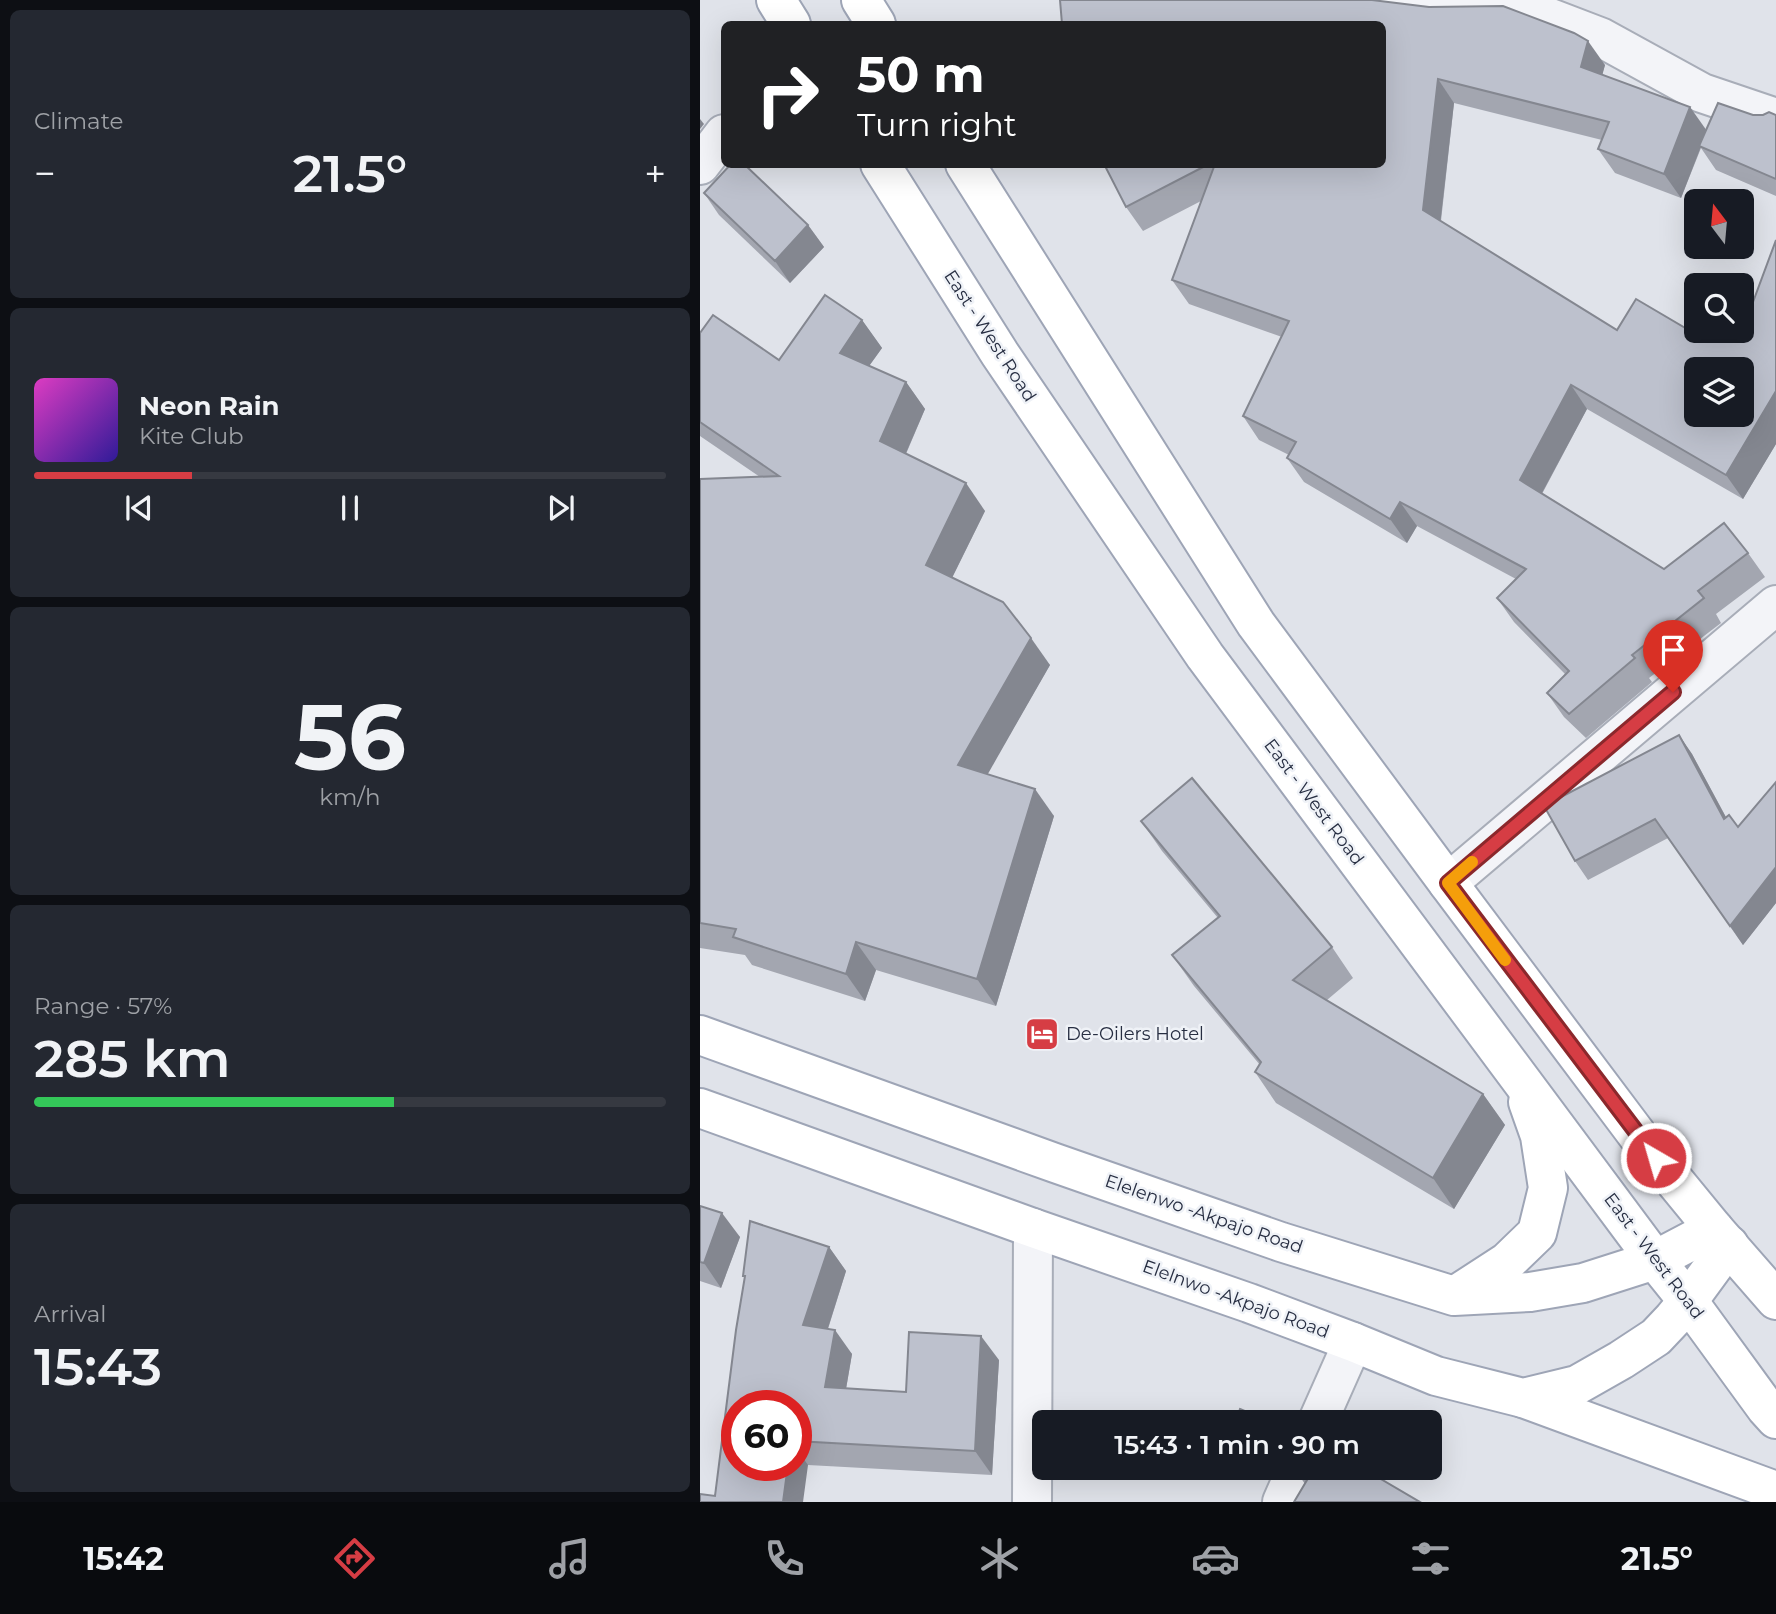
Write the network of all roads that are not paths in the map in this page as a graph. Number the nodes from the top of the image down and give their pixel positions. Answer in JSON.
{"nodes":[{"id":1,"x":776,"y":0,"type":"edge"},
{"id":2,"x":861,"y":0,"type":"edge"},
{"id":3,"x":1371,"y":0,"type":"edge"},
{"id":4,"x":1449,"y":4,"type":"edge"},
{"id":5,"x":789,"y":21,"type":"edge"},
{"id":6,"x":874,"y":21,"type":"edge"},
{"id":7,"x":1776,"y":118,"type":"edge"},
{"id":8,"x":721,"y":138,"type":"edge"},
{"id":9,"x":700,"y":165,"type":"edge"},
{"id":10,"x":883,"y":168,"type":"edge"},
{"id":11,"x":968,"y":168,"type":"edge"},
{"id":12,"x":1776,"y":605,"type":"edge"},
{"id":13,"x":1448,"y":883,"type":"junction"},
{"id":14,"x":700,"y":1035,"type":"edge"},
{"id":15,"x":1520,"y":1077,"type":"junction"},
{"id":16,"x":700,"y":1108,"type":"edge"},
{"id":17,"x":1033,"y":1227,"type":"junction"},
{"id":18,"x":1721,"y":1237,"type":"junction"},
{"id":19,"x":1656,"y":1260,"type":"junction"},
{"id":20,"x":1454,"y":1296,"type":"junction"},
{"id":21,"x":1776,"y":1300,"type":"edge"},
{"id":22,"x":1688,"y":1301,"type":"junction"},
{"id":23,"x":1353,"y":1342,"type":"junction"},
{"id":24,"x":1523,"y":1398,"type":"junction"},
{"id":25,"x":1323,"y":1410,"type":"edge"},
{"id":26,"x":1776,"y":1419,"type":"edge"},
{"id":27,"x":1292,"y":1480,"type":"edge"},
{"id":28,"x":1776,"y":1491,"type":"edge"},
{"id":29,"x":1032,"y":1502,"type":"edge"},
{"id":30,"x":1282,"y":1502,"type":"edge"}],
"edges":[{"from":1,"to":5,"type":"main road"},
{"from":2,"to":6,"type":"main road"},
{"from":3,"to":4,"type":"street"},
{"from":4,"to":7,"type":"street"},
{"from":8,"to":9,"type":"street"},
{"from":10,"to":15,"type":"main road","name":"East - West Road"},
{"from":11,"to":13,"type":"main road"},
{"from":12,"to":13,"type":"street"},
{"from":13,"to":18,"type":"main road"},
{"from":14,"to":20,"type":"main road","name":"Elelenwo -Akpajo Road"},
{"from":15,"to":19,"type":"main road","name":"East - West Road"},
{"from":15,"to":20,"type":"main road"},
{"from":16,"to":17,"type":"main road","name":"Elelnwo -Akpajo Road"},
{"from":17,"to":23,"type":"main road","name":"Elelnwo -Akpajo Road"},
{"from":17,"to":29,"type":"street"},
{"from":18,"to":19,"type":"main road","name":"Elelenwo -Akpajo Road"},
{"from":18,"to":21,"type":"main road"},
{"from":18,"to":22,"type":"main road","name":"Elelnwo -Akpajo Road"},
{"from":19,"to":20,"type":"main road","name":"Elelenwo -Akpajo Road"},
{"from":19,"to":22,"type":"main road","name":"East - West Road"},
{"from":22,"to":24,"type":"main road","name":"Elelnwo -Akpajo Road"},
{"from":22,"to":26,"type":"main road","name":"East - West Road"},
{"from":23,"to":24,"type":"main road","name":"Elelnwo -Akpajo Road"},
{"from":23,"to":25,"type":"street"},
{"from":24,"to":28,"type":"main road"},
{"from":27,"to":30,"type":"street"}]}
